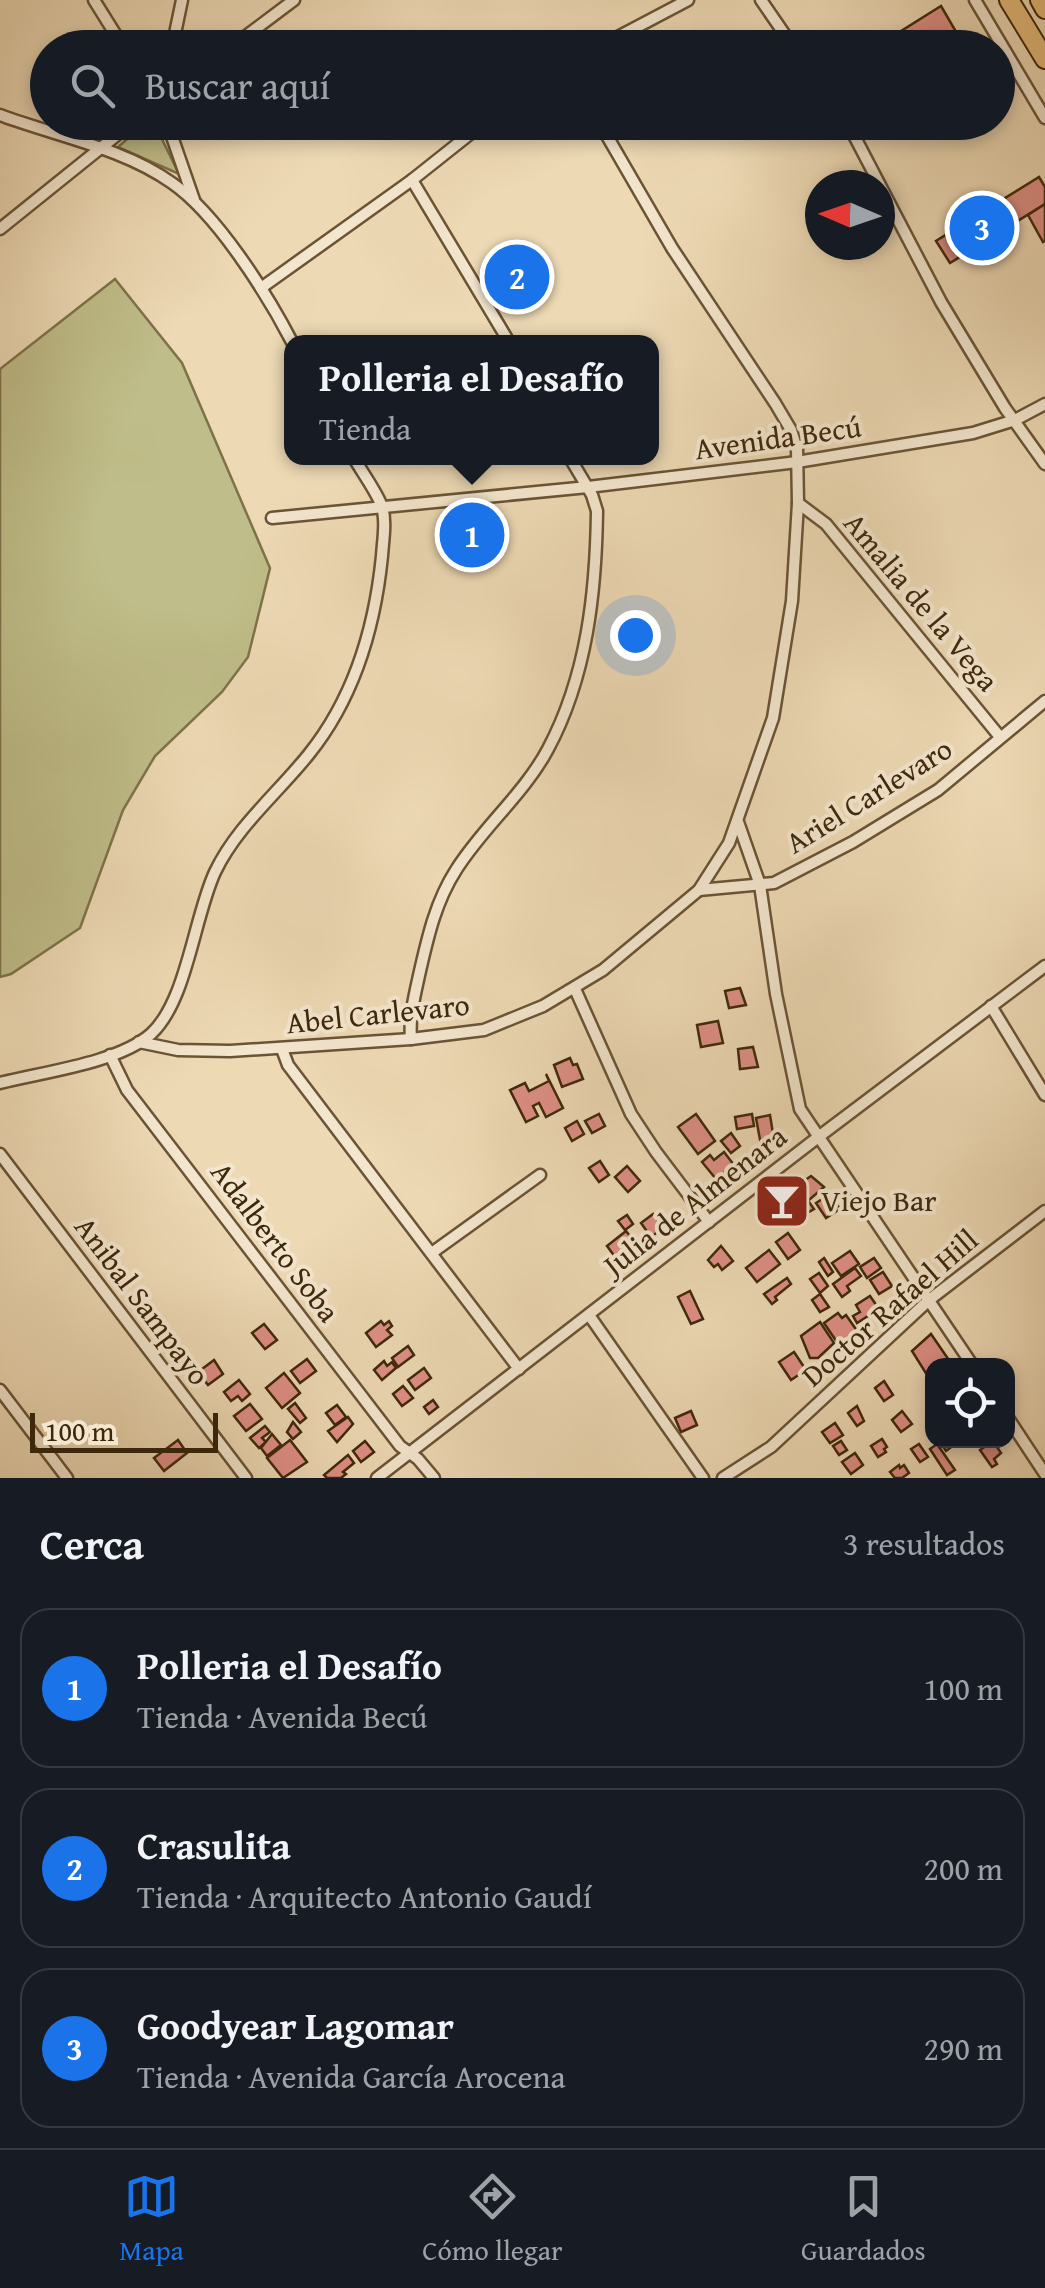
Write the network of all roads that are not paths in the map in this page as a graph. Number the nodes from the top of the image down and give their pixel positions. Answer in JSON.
{"nodes":[{"id":1,"x":94,"y":0,"type":"edge"},
{"id":2,"x":182,"y":0,"type":"edge"},
{"id":3,"x":294,"y":0,"type":"edge"},
{"id":4,"x":688,"y":0,"type":"edge"},
{"id":5,"x":761,"y":0,"type":"edge"},
{"id":6,"x":975,"y":0,"type":"edge"},
{"id":7,"x":1009,"y":0,"type":"edge"},
{"id":8,"x":1040,"y":0,"type":"edge"},
{"id":9,"x":1045,"y":9,"type":"edge"},
{"id":10,"x":113,"y":30,"type":"edge"},
{"id":11,"x":176,"y":30,"type":"edge"},
{"id":12,"x":254,"y":30,"type":"edge"},
{"id":13,"x":631,"y":30,"type":"edge"},
{"id":14,"x":782,"y":30,"type":"edge"},
{"id":15,"x":993,"y":30,"type":"edge"},
{"id":16,"x":1045,"y":60,"type":"edge"},
{"id":17,"x":1015,"y":67,"type":"edge"},
{"id":18,"x":0,"y":115,"type":"edge"},
{"id":19,"x":1045,"y":118,"type":"edge"},
{"id":20,"x":30,"y":125,"type":"edge"},
{"id":21,"x":73,"y":140,"type":"edge"},
{"id":22,"x":113,"y":140,"type":"edge"},
{"id":23,"x":173,"y":140,"type":"edge"},
{"id":24,"x":462,"y":140,"type":"edge"},
{"id":25,"x":609,"y":140,"type":"edge"},
{"id":26,"x":856,"y":140,"type":"edge"},
{"id":27,"x":102,"y":150,"type":"junction"},
{"id":28,"x":412,"y":180,"type":"junction"},
{"id":29,"x":194,"y":200,"type":"junction"},
{"id":30,"x":0,"y":229,"type":"edge"},
{"id":31,"x":261,"y":288,"type":"junction"},
{"id":32,"x":288,"y":335,"type":"edge"},
{"id":33,"x":506,"y":335,"type":"edge"},
{"id":34,"x":1045,"y":404,"type":"edge"},
{"id":35,"x":1014,"y":420,"type":"junction"},
{"id":36,"x":797,"y":462,"type":"junction"},
{"id":37,"x":1045,"y":464,"type":"edge"},
{"id":38,"x":358,"y":465,"type":"edge"},
{"id":39,"x":574,"y":465,"type":"edge"},
{"id":40,"x":588,"y":488,"type":"junction"},
{"id":41,"x":798,"y":503,"type":"junction"},
{"id":42,"x":382,"y":506,"type":"junction"},
{"id":43,"x":272,"y":518,"type":"dead end"},
{"id":44,"x":1045,"y":701,"type":"edge"},
{"id":45,"x":1000,"y":737,"type":"junction"},
{"id":46,"x":738,"y":822,"type":"junction"},
{"id":47,"x":760,"y":885,"type":"junction"},
{"id":48,"x":699,"y":890,"type":"junction"},
{"id":49,"x":1045,"y":966,"type":"edge"},
{"id":50,"x":575,"y":989,"type":"junction"},
{"id":51,"x":990,"y":1006,"type":"junction"},
{"id":52,"x":411,"y":1039,"type":"junction"},
{"id":53,"x":140,"y":1042,"type":"junction"},
{"id":54,"x":282,"y":1049,"type":"junction"},
{"id":55,"x":110,"y":1056,"type":"junction"},
{"id":56,"x":0,"y":1083,"type":"edge"},
{"id":57,"x":1045,"y":1095,"type":"edge"},
{"id":58,"x":817,"y":1138,"type":"junction"},
{"id":59,"x":0,"y":1154,"type":"edge"},
{"id":60,"x":540,"y":1176,"type":"dead end"},
{"id":61,"x":1045,"y":1211,"type":"edge"},
{"id":62,"x":709,"y":1222,"type":"junction"},
{"id":63,"x":433,"y":1252,"type":"junction"},
{"id":64,"x":929,"y":1300,"type":"junction"},
{"id":65,"x":589,"y":1315,"type":"junction"},
{"id":66,"x":967,"y":1358,"type":"edge"},
{"id":67,"x":519,"y":1370,"type":"junction"},
{"id":68,"x":0,"y":1390,"type":"edge"},
{"id":69,"x":1015,"y":1429,"type":"edge"},
{"id":70,"x":410,"y":1453,"type":"junction"},
{"id":71,"x":1045,"y":1474,"type":"edge"},
{"id":72,"x":68,"y":1478,"type":"edge"},
{"id":73,"x":246,"y":1478,"type":"edge"},
{"id":74,"x":377,"y":1478,"type":"edge"},
{"id":75,"x":434,"y":1478,"type":"edge"},
{"id":76,"x":703,"y":1478,"type":"edge"},
{"id":77,"x":723,"y":1478,"type":"edge"}],
"edges":[{"from":1,"to":10,"type":"street"},
{"from":2,"to":11,"type":"street"},
{"from":3,"to":12,"type":"street"},
{"from":4,"to":13,"type":"street"},
{"from":5,"to":14,"type":"street"},
{"from":6,"to":15,"type":"street"},
{"from":7,"to":16,"type":"main road"},
{"from":8,"to":9,"type":"main road"},
{"from":17,"to":19,"type":"street"},
{"from":18,"to":20,"type":"street"},
{"from":21,"to":27,"type":"street"},
{"from":22,"to":27,"type":"street"},
{"from":23,"to":29,"type":"street"},
{"from":24,"to":28,"type":"street"},
{"from":25,"to":36,"type":"street","name":"Abel Carlevaro"},
{"from":26,"to":35,"type":"street"},
{"from":27,"to":29,"type":"street"},
{"from":27,"to":30,"type":"street"},
{"from":28,"to":31,"type":"street"},
{"from":28,"to":33,"type":"street"},
{"from":29,"to":31,"type":"street"},
{"from":31,"to":32,"type":"street"},
{"from":34,"to":35,"type":"street","name":"Avenida Becú"},
{"from":35,"to":36,"type":"street","name":"Avenida Becú"},
{"from":35,"to":37,"type":"street"},
{"from":36,"to":40,"type":"street","name":"Avenida Becú"},
{"from":36,"to":41,"type":"street","name":"Abel Carlevaro"},
{"from":38,"to":42,"type":"street"},
{"from":39,"to":40,"type":"street"},
{"from":40,"to":42,"type":"street","name":"Avenida Becú"},
{"from":40,"to":52,"type":"street"},
{"from":41,"to":45,"type":"street","name":"Amalia de la Vega"},
{"from":41,"to":46,"type":"street","name":"Abel Carlevaro"},
{"from":42,"to":43,"type":"street","name":"Avenida Becú"},
{"from":42,"to":53,"type":"street"},
{"from":44,"to":45,"type":"street","name":"Ariel Carlevaro"},
{"from":45,"to":47,"type":"street","name":"Ariel Carlevaro"},
{"from":46,"to":47,"type":"street"},
{"from":46,"to":48,"type":"street","name":"Abel Carlevaro"},
{"from":47,"to":48,"type":"street","name":"Ariel Carlevaro"},
{"from":47,"to":58,"type":"street"},
{"from":48,"to":50,"type":"street","name":"Abel Carlevaro"},
{"from":49,"to":51,"type":"street","name":"Julia de Almenara"},
{"from":50,"to":52,"type":"street","name":"Abel Carlevaro"},
{"from":50,"to":62,"type":"street"},
{"from":51,"to":57,"type":"street"},
{"from":51,"to":58,"type":"street","name":"Julia de Almenara"},
{"from":52,"to":54,"type":"street","name":"Abel Carlevaro"},
{"from":53,"to":54,"type":"street","name":"Abel Carlevaro"},
{"from":53,"to":55,"type":"street"},
{"from":54,"to":63,"type":"street"},
{"from":55,"to":56,"type":"street"},
{"from":55,"to":70,"type":"street","name":"Adalberto Soba"},
{"from":58,"to":62,"type":"street","name":"Julia de Almenara"},
{"from":58,"to":64,"type":"street"},
{"from":59,"to":73,"type":"street","name":"Anibal Sampayo"},
{"from":60,"to":63,"type":"street"},
{"from":61,"to":64,"type":"street","name":"Doctor Rafael Hill"},
{"from":62,"to":65,"type":"street","name":"Julia de Almenara"},
{"from":63,"to":67,"type":"street"},
{"from":64,"to":66,"type":"street"},
{"from":64,"to":77,"type":"street","name":"Doctor Rafael Hill"},
{"from":65,"to":67,"type":"street","name":"Julia de Almenara"},
{"from":65,"to":76,"type":"street"},
{"from":67,"to":70,"type":"street","name":"Julia de Almenara"},
{"from":68,"to":72,"type":"street"},
{"from":69,"to":71,"type":"street"},
{"from":70,"to":74,"type":"street","name":"Julia de Almenara"},
{"from":70,"to":75,"type":"street","name":"Adalberto Soba"}]}
